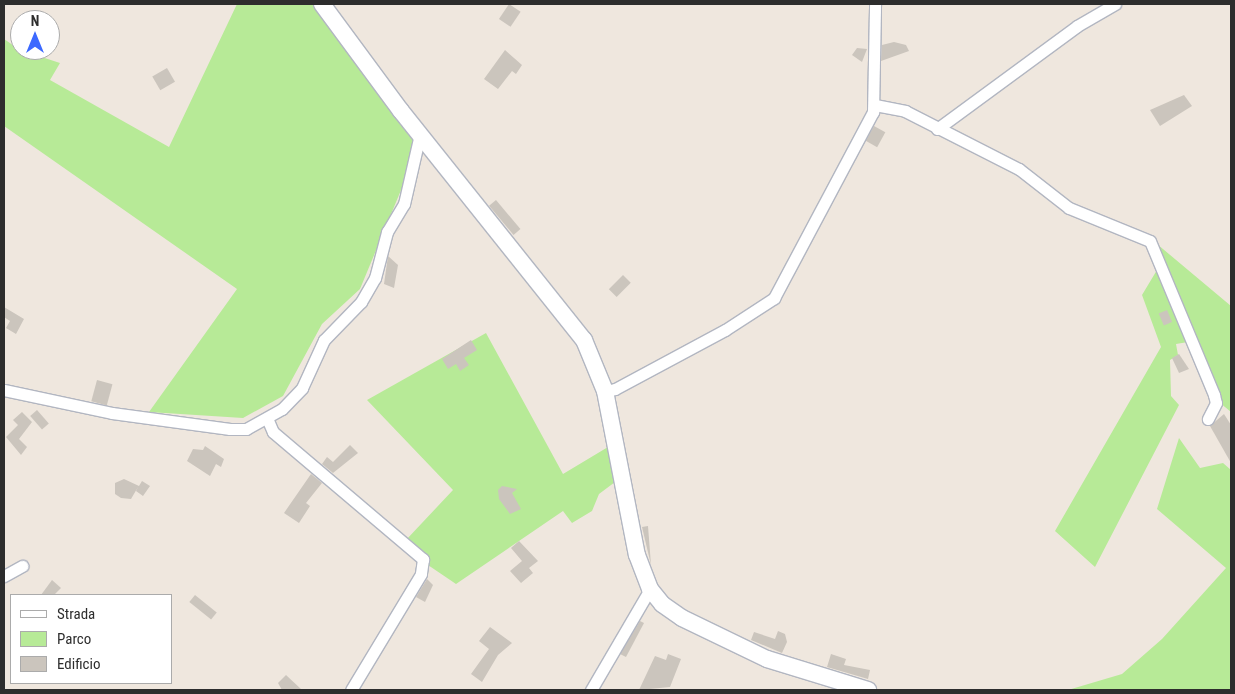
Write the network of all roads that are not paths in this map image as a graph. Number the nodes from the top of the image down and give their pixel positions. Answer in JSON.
{"nodes":[{"id":1,"x":322,"y":4,"type":"edge"},
{"id":2,"x":875,"y":4,"type":"edge"},
{"id":3,"x":1115,"y":4,"type":"edge"},
{"id":4,"x":875,"y":105,"type":"junction"},
{"id":5,"x":937,"y":129,"type":"junction"},
{"id":6,"x":420,"y":134,"type":"junction"},
{"id":7,"x":4,"y":390,"type":"edge"},
{"id":8,"x":605,"y":391,"type":"junction"},
{"id":9,"x":267,"y":418,"type":"junction"},
{"id":10,"x":1208,"y":419,"type":"dead end"},
{"id":11,"x":22,"y":566,"type":"dead end"},
{"id":12,"x":4,"y":576,"type":"edge"},
{"id":13,"x":650,"y":589,"type":"junction"},
{"id":14,"x":352,"y":690,"type":"edge"},
{"id":15,"x":591,"y":690,"type":"edge"},
{"id":16,"x":868,"y":690,"type":"edge"}],
"edges":[{"from":1,"to":6,"type":"main road"},
{"from":2,"to":4,"type":"street"},
{"from":3,"to":5,"type":"street"},
{"from":4,"to":5,"type":"street"},
{"from":4,"to":8,"type":"street"},
{"from":5,"to":10,"type":"street"},
{"from":6,"to":8,"type":"main road"},
{"from":6,"to":9,"type":"street"},
{"from":7,"to":9,"type":"street"},
{"from":8,"to":13,"type":"main road"},
{"from":9,"to":14,"type":"street"},
{"from":11,"to":12,"type":"street"},
{"from":13,"to":15,"type":"street"},
{"from":13,"to":16,"type":"main road"}]}
